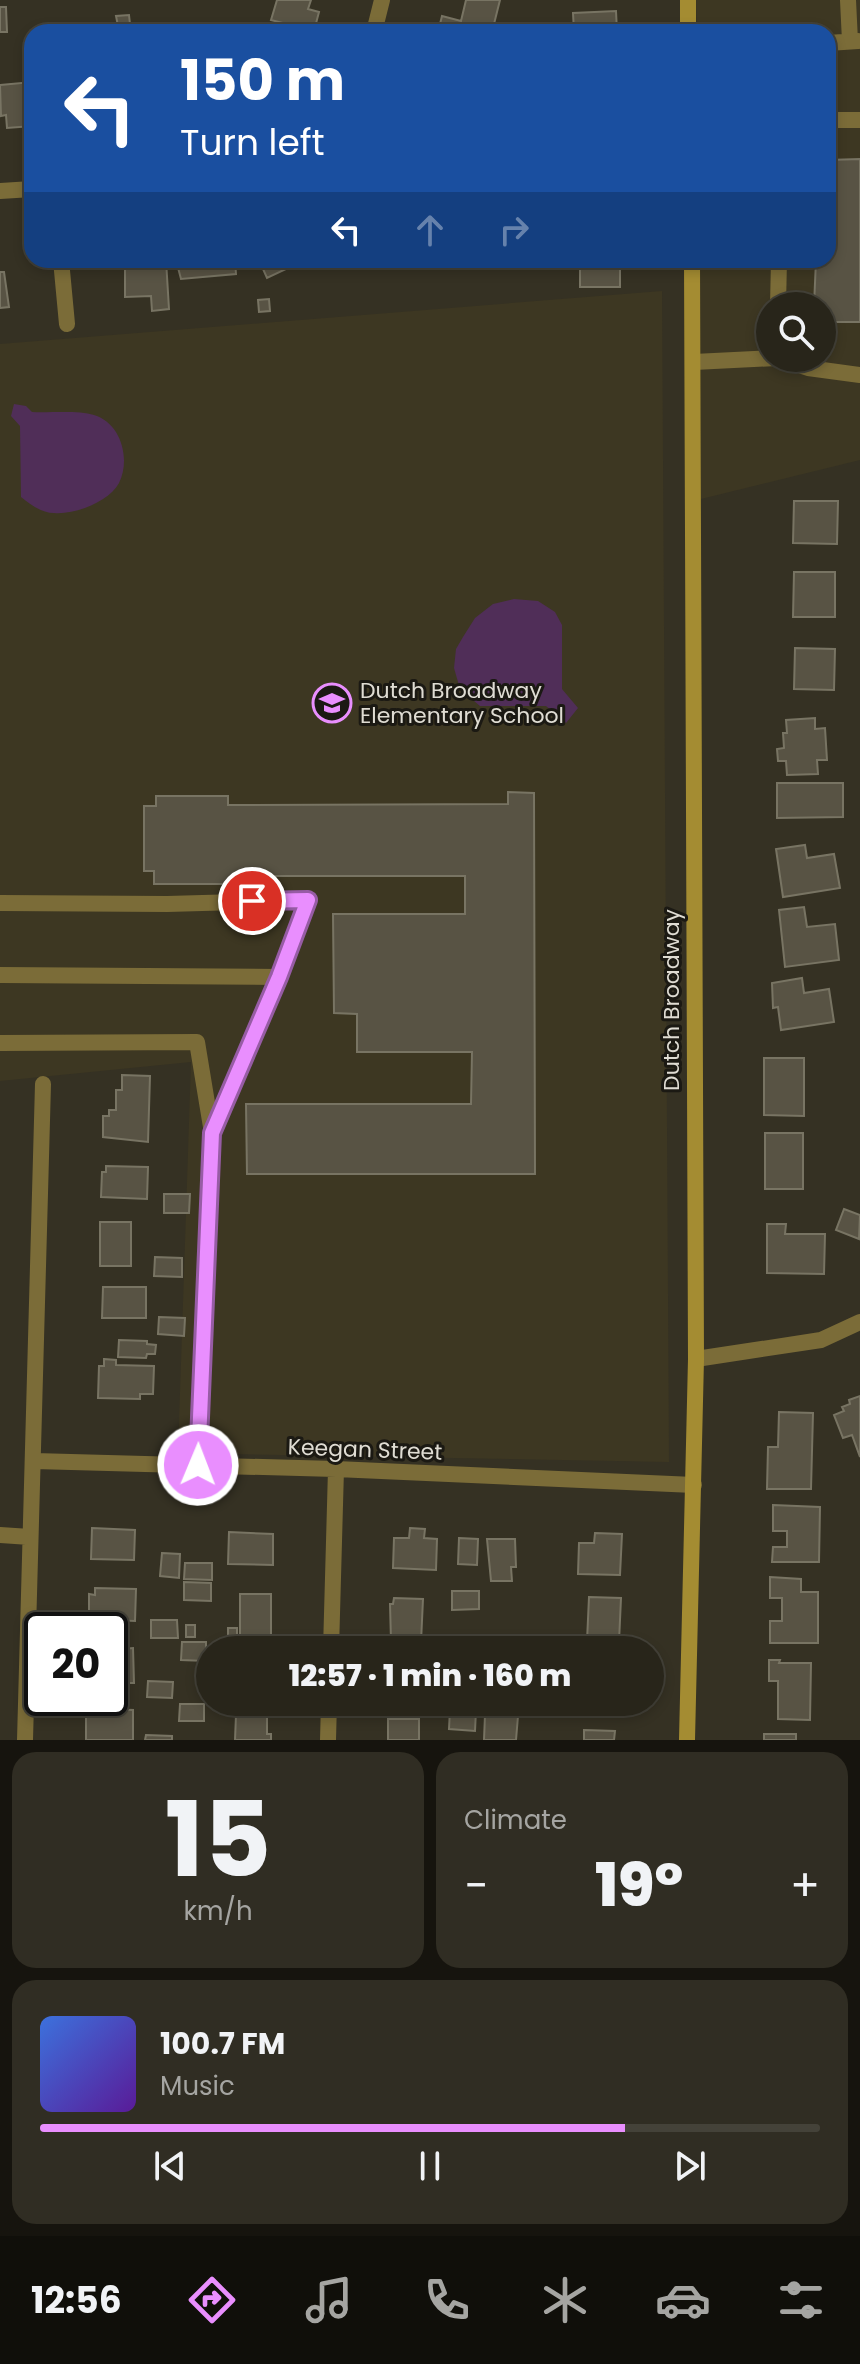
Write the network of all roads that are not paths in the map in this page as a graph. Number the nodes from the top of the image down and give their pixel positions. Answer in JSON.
{"nodes":[{"id":1,"x":382,"y":0,"type":"edge"},
{"id":2,"x":688,"y":0,"type":"edge"},
{"id":3,"x":848,"y":0,"type":"edge"},
{"id":4,"x":376,"y":24,"type":"edge"},
{"id":5,"x":688,"y":24,"type":"edge"},
{"id":6,"x":855,"y":41,"type":"edge"},
{"id":7,"x":836,"y":120,"type":"edge"},
{"id":8,"x":860,"y":120,"type":"edge"},
{"id":9,"x":24,"y":190,"type":"edge"},
{"id":10,"x":0,"y":191,"type":"edge"},
{"id":11,"x":62,"y":268,"type":"edge"},
{"id":12,"x":692,"y":268,"type":"edge"},
{"id":13,"x":779,"y":268,"type":"edge"},
{"id":14,"x":778,"y":292,"type":"edge"},
{"id":15,"x":67,"y":324,"type":"dead end"},
{"id":16,"x":756,"y":359,"type":"edge"},
{"id":17,"x":694,"y":362,"type":"junction"},
{"id":18,"x":836,"y":372,"type":"edge"},
{"id":19,"x":860,"y":375,"type":"edge"},
{"id":20,"x":0,"y":903,"type":"edge"},
{"id":21,"x":0,"y":975,"type":"edge"},
{"id":22,"x":279,"y":977,"type":"junction"},
{"id":23,"x":0,"y":1043,"type":"edge"},
{"id":24,"x":43,"y":1084,"type":"dead end"},
{"id":25,"x":212,"y":1133,"type":"junction"},
{"id":26,"x":860,"y":1322,"type":"edge"},
{"id":27,"x":696,"y":1359,"type":"junction"},
{"id":28,"x":34,"y":1461,"type":"junction"},
{"id":29,"x":198,"y":1465,"type":"junction"},
{"id":30,"x":336,"y":1469,"type":"junction"},
{"id":31,"x":694,"y":1485,"type":"junction"},
{"id":32,"x":0,"y":1535,"type":"edge"},
{"id":33,"x":30,"y":1537,"type":"junction"},
{"id":34,"x":331,"y":1636,"type":"edge"},
{"id":35,"x":329,"y":1716,"type":"edge"},
{"id":36,"x":25,"y":1740,"type":"edge"},
{"id":37,"x":328,"y":1740,"type":"edge"},
{"id":38,"x":687,"y":1740,"type":"edge"}],
"edges":[{"from":1,"to":4,"type":"street"},
{"from":2,"to":5,"type":"main road"},
{"from":3,"to":6,"type":"street"},
{"from":7,"to":8,"type":"street"},
{"from":9,"to":10,"type":"street"},
{"from":11,"to":15,"type":"street"},
{"from":12,"to":17,"type":"main road","name":"Dutch Broadway"},
{"from":13,"to":14,"type":"street"},
{"from":16,"to":17,"type":"street"},
{"from":17,"to":27,"type":"main road","name":"Dutch Broadway"},
{"from":18,"to":19,"type":"street"},
{"from":20,"to":22,"type":"street"},
{"from":21,"to":22,"type":"street"},
{"from":22,"to":25,"type":"street"},
{"from":23,"to":25,"type":"street"},
{"from":24,"to":28,"type":"street"},
{"from":25,"to":29,"type":"street"},
{"from":26,"to":27,"type":"street"},
{"from":27,"to":31,"type":"main road","name":"Dutch Broadway"},
{"from":28,"to":29,"type":"street","name":"Keegan Street"},
{"from":28,"to":33,"type":"street"},
{"from":29,"to":30,"type":"street","name":"Keegan Street"},
{"from":30,"to":31,"type":"street","name":"Keegan Street"},
{"from":30,"to":34,"type":"street"},
{"from":31,"to":38,"type":"main road","name":"Dutch Broadway"},
{"from":32,"to":33,"type":"street"},
{"from":33,"to":36,"type":"street"},
{"from":35,"to":37,"type":"street"}]}
